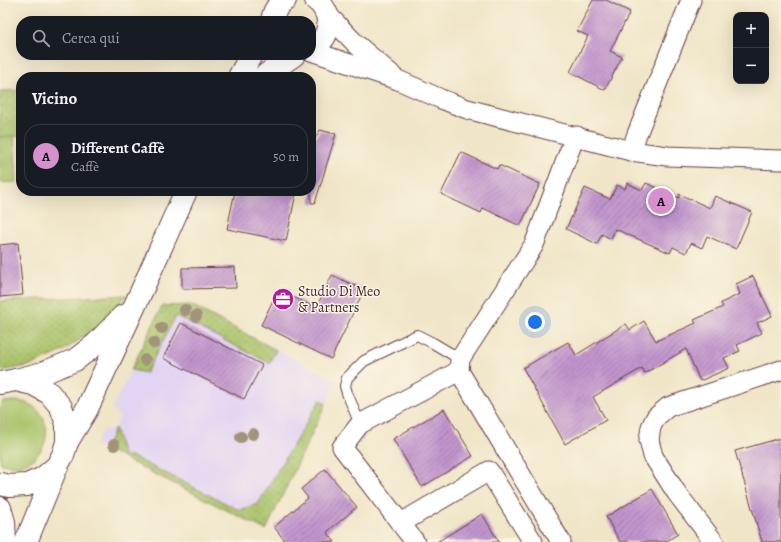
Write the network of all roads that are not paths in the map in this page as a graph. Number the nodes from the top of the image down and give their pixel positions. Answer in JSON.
{"nodes":[{"id":1,"x":691,"y":0,"type":"edge"},
{"id":2,"x":322,"y":5,"type":"edge"},
{"id":3,"x":316,"y":46,"type":"edge"},
{"id":4,"x":316,"y":52,"type":"edge"},
{"id":5,"x":248,"y":60,"type":"edge"},
{"id":6,"x":287,"y":60,"type":"edge"},
{"id":7,"x":242,"y":72,"type":"edge"},
{"id":8,"x":271,"y":72,"type":"edge"},
{"id":9,"x":398,"y":80,"type":"junction"},
{"id":10,"x":577,"y":136,"type":"junction"},
{"id":11,"x":631,"y":151,"type":"junction"},
{"id":12,"x":781,"y":160,"type":"edge"},
{"id":13,"x":184,"y":196,"type":"edge"},
{"id":14,"x":138,"y":298,"type":"junction"},
{"id":15,"x":460,"y":365,"type":"junction"},
{"id":16,"x":781,"y":370,"type":"edge"},
{"id":17,"x":8,"y":382,"type":"edge"},
{"id":18,"x":360,"y":424,"type":"junction"},
{"id":19,"x":67,"y":442,"type":"junction"},
{"id":20,"x":57,"y":466,"type":"junction"},
{"id":21,"x":0,"y":484,"type":"edge"},
{"id":22,"x":0,"y":508,"type":"edge"},
{"id":23,"x":401,"y":523,"type":"junction"},
{"id":24,"x":5,"y":542,"type":"edge"},
{"id":25,"x":26,"y":542,"type":"edge"},
{"id":26,"x":415,"y":542,"type":"edge"},
{"id":27,"x":533,"y":542,"type":"edge"},
{"id":28,"x":561,"y":542,"type":"edge"},
{"id":29,"x":714,"y":542,"type":"edge"}],
"edges":[{"from":1,"to":11,"type":"street"},
{"from":2,"to":3,"type":"main road"},
{"from":2,"to":9,"type":"street"},
{"from":4,"to":9,"type":"street"},
{"from":5,"to":7,"type":"main road"},
{"from":6,"to":8,"type":"main road"},
{"from":9,"to":10,"type":"street"},
{"from":10,"to":11,"type":"street"},
{"from":10,"to":15,"type":"street"},
{"from":11,"to":12,"type":"street"},
{"from":13,"to":14,"type":"main road"},
{"from":14,"to":17,"type":"main road"},
{"from":14,"to":19,"type":"main road"},
{"from":15,"to":18,"type":"street"},
{"from":15,"to":18,"type":"lane"},
{"from":15,"to":28,"type":"street"},
{"from":16,"to":29,"type":"street"},
{"from":17,"to":19,"type":"main road"},
{"from":18,"to":23,"type":"street"},
{"from":19,"to":20,"type":"main road"},
{"from":20,"to":21,"type":"main road"},
{"from":20,"to":25,"type":"main road"},
{"from":22,"to":24,"type":"main road"},
{"from":23,"to":26,"type":"street"},
{"from":23,"to":27,"type":"street"}]}
